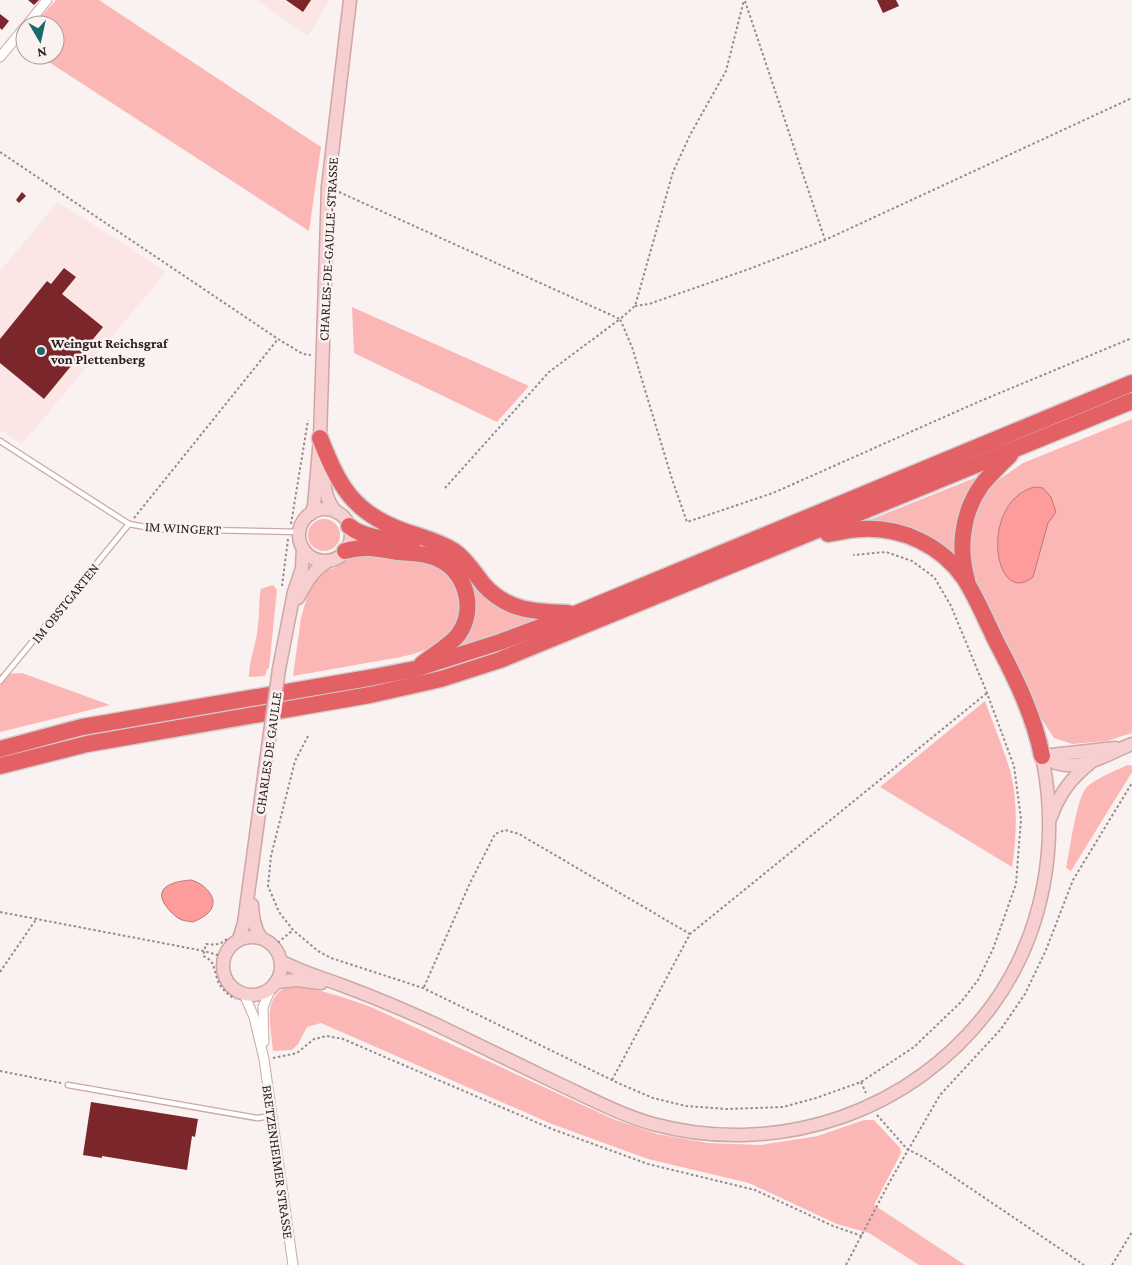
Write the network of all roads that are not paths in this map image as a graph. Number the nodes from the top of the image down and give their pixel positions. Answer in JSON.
{"nodes":[{"id":1,"x":48,"y":0,"type":"edge"},
{"id":2,"x":350,"y":0,"type":"edge"},
{"id":3,"x":35,"y":15,"type":"edge"},
{"id":4,"x":15,"y":39,"type":"edge"},
{"id":5,"x":0,"y":57,"type":"edge"},
{"id":6,"x":1132,"y":384,"type":"edge"},
{"id":7,"x":1132,"y":401,"type":"edge"},
{"id":8,"x":320,"y":438,"type":"junction"},
{"id":9,"x":0,"y":441,"type":"edge"},
{"id":10,"x":1013,"y":451,"type":"junction"},
{"id":11,"x":336,"y":512,"type":"junction"},
{"id":12,"x":311,"y":514,"type":"junction"},
{"id":13,"x":129,"y":524,"type":"junction"},
{"id":14,"x":349,"y":526,"type":"junction"},
{"id":15,"x":294,"y":532,"type":"junction"},
{"id":16,"x":799,"y":539,"type":"junction"},
{"id":17,"x":432,"y":541,"type":"junction"},
{"id":18,"x":303,"y":548,"type":"junction"},
{"id":19,"x":346,"y":551,"type":"junction"},
{"id":20,"x":328,"y":561,"type":"junction"},
{"id":21,"x":970,"y":589,"type":"junction"},
{"id":22,"x":575,"y":614,"type":"junction"},
{"id":23,"x":288,"y":621,"type":"junction"},
{"id":24,"x":415,"y":668,"type":"junction"},
{"id":25,"x":0,"y":681,"type":"edge"},
{"id":26,"x":1127,"y":746,"type":"edge"},
{"id":27,"x":0,"y":749,"type":"edge"},
{"id":28,"x":1042,"y":756,"type":"junction"},
{"id":29,"x":1091,"y":762,"type":"junction"},
{"id":30,"x":0,"y":766,"type":"edge"},
{"id":31,"x":1050,"y":821,"type":"junction"},
{"id":32,"x":250,"y":885,"type":"junction"},
{"id":33,"x":261,"y":938,"type":"junction"},
{"id":34,"x":239,"y":940,"type":"junction"},
{"id":35,"x":281,"y":961,"type":"junction"},
{"id":36,"x":274,"y":985,"type":"junction"},
{"id":37,"x":355,"y":990,"type":"junction"},
{"id":38,"x":244,"y":994,"type":"junction"},
{"id":39,"x":264,"y":1059,"type":"junction"},
{"id":40,"x":68,"y":1085,"type":"road end"},
{"id":41,"x":272,"y":1116,"type":"junction"},
{"id":42,"x":293,"y":1265,"type":"edge"}],
"edges":[{"from":1,"to":3,"type":"street"},
{"from":2,"to":8,"type":"street","name":"CHARLES-DE-GAULLE-STRASSE"},
{"from":4,"to":5,"type":"street"},
{"from":6,"to":22,"type":"highway"},
{"from":7,"to":10,"type":"highway"},
{"from":8,"to":11,"type":"street","name":"CHARLES-DE-GAULLE-STRASSE"},
{"from":8,"to":12,"type":"street","name":"CHARLES-DE-GAULLE-STRASSE"},
{"from":8,"to":17,"type":"highway"},
{"from":9,"to":13,"type":"lane","name":"IM WINGERT"},
{"from":10,"to":16,"type":"highway"},
{"from":10,"to":21,"type":"highway"},
{"from":11,"to":12,"type":"street"},
{"from":11,"to":14,"type":"street"},
{"from":12,"to":15,"type":"street"},
{"from":13,"to":15,"type":"lane","name":"IM WINGERT"},
{"from":13,"to":25,"type":"lane","name":"IM OBSTGARTEN"},
{"from":14,"to":17,"type":"highway"},
{"from":14,"to":19,"type":"street"},
{"from":15,"to":18,"type":"street"},
{"from":16,"to":21,"type":"highway"},
{"from":16,"to":30,"type":"highway"},
{"from":17,"to":22,"type":"highway"},
{"from":18,"to":20,"type":"street"},
{"from":18,"to":23,"type":"street","name":"CHARLES DE GAULLE"},
{"from":19,"to":20,"type":"street"},
{"from":19,"to":24,"type":"highway"},
{"from":20,"to":23,"type":"street","name":"CHARLES DE GAULLE"},
{"from":21,"to":28,"type":"highway"},
{"from":22,"to":24,"type":"highway"},
{"from":23,"to":32,"type":"street","name":"CHARLES DE GAULLE","bridge":true},
{"from":24,"to":27,"type":"highway"},
{"from":26,"to":28,"type":"street"},
{"from":26,"to":29,"type":"street"},
{"from":28,"to":29,"type":"street"},
{"from":28,"to":31,"type":"street"},
{"from":29,"to":31,"type":"street"},
{"from":31,"to":37,"type":"street"},
{"from":32,"to":33,"type":"street","name":"CHARLES DE GAULLE"},
{"from":32,"to":34,"type":"street","name":"CHARLES DE GAULLE"},
{"from":33,"to":34,"type":"street"},
{"from":33,"to":35,"type":"street"},
{"from":34,"to":38,"type":"street"},
{"from":35,"to":36,"type":"street"},
{"from":35,"to":37,"type":"street"},
{"from":36,"to":37,"type":"street"},
{"from":36,"to":38,"type":"street"},
{"from":36,"to":39,"type":"street","name":"BRETZENHEIMER STRASSE"},
{"from":38,"to":39,"type":"street","name":"BRETZENHEIMER STRASSE"},
{"from":39,"to":41,"type":"street","name":"BRETZENHEIMER STRASSE"},
{"from":40,"to":41,"type":"lane"},
{"from":41,"to":42,"type":"street","name":"BRETZENHEIMER STRASSE"}]}
